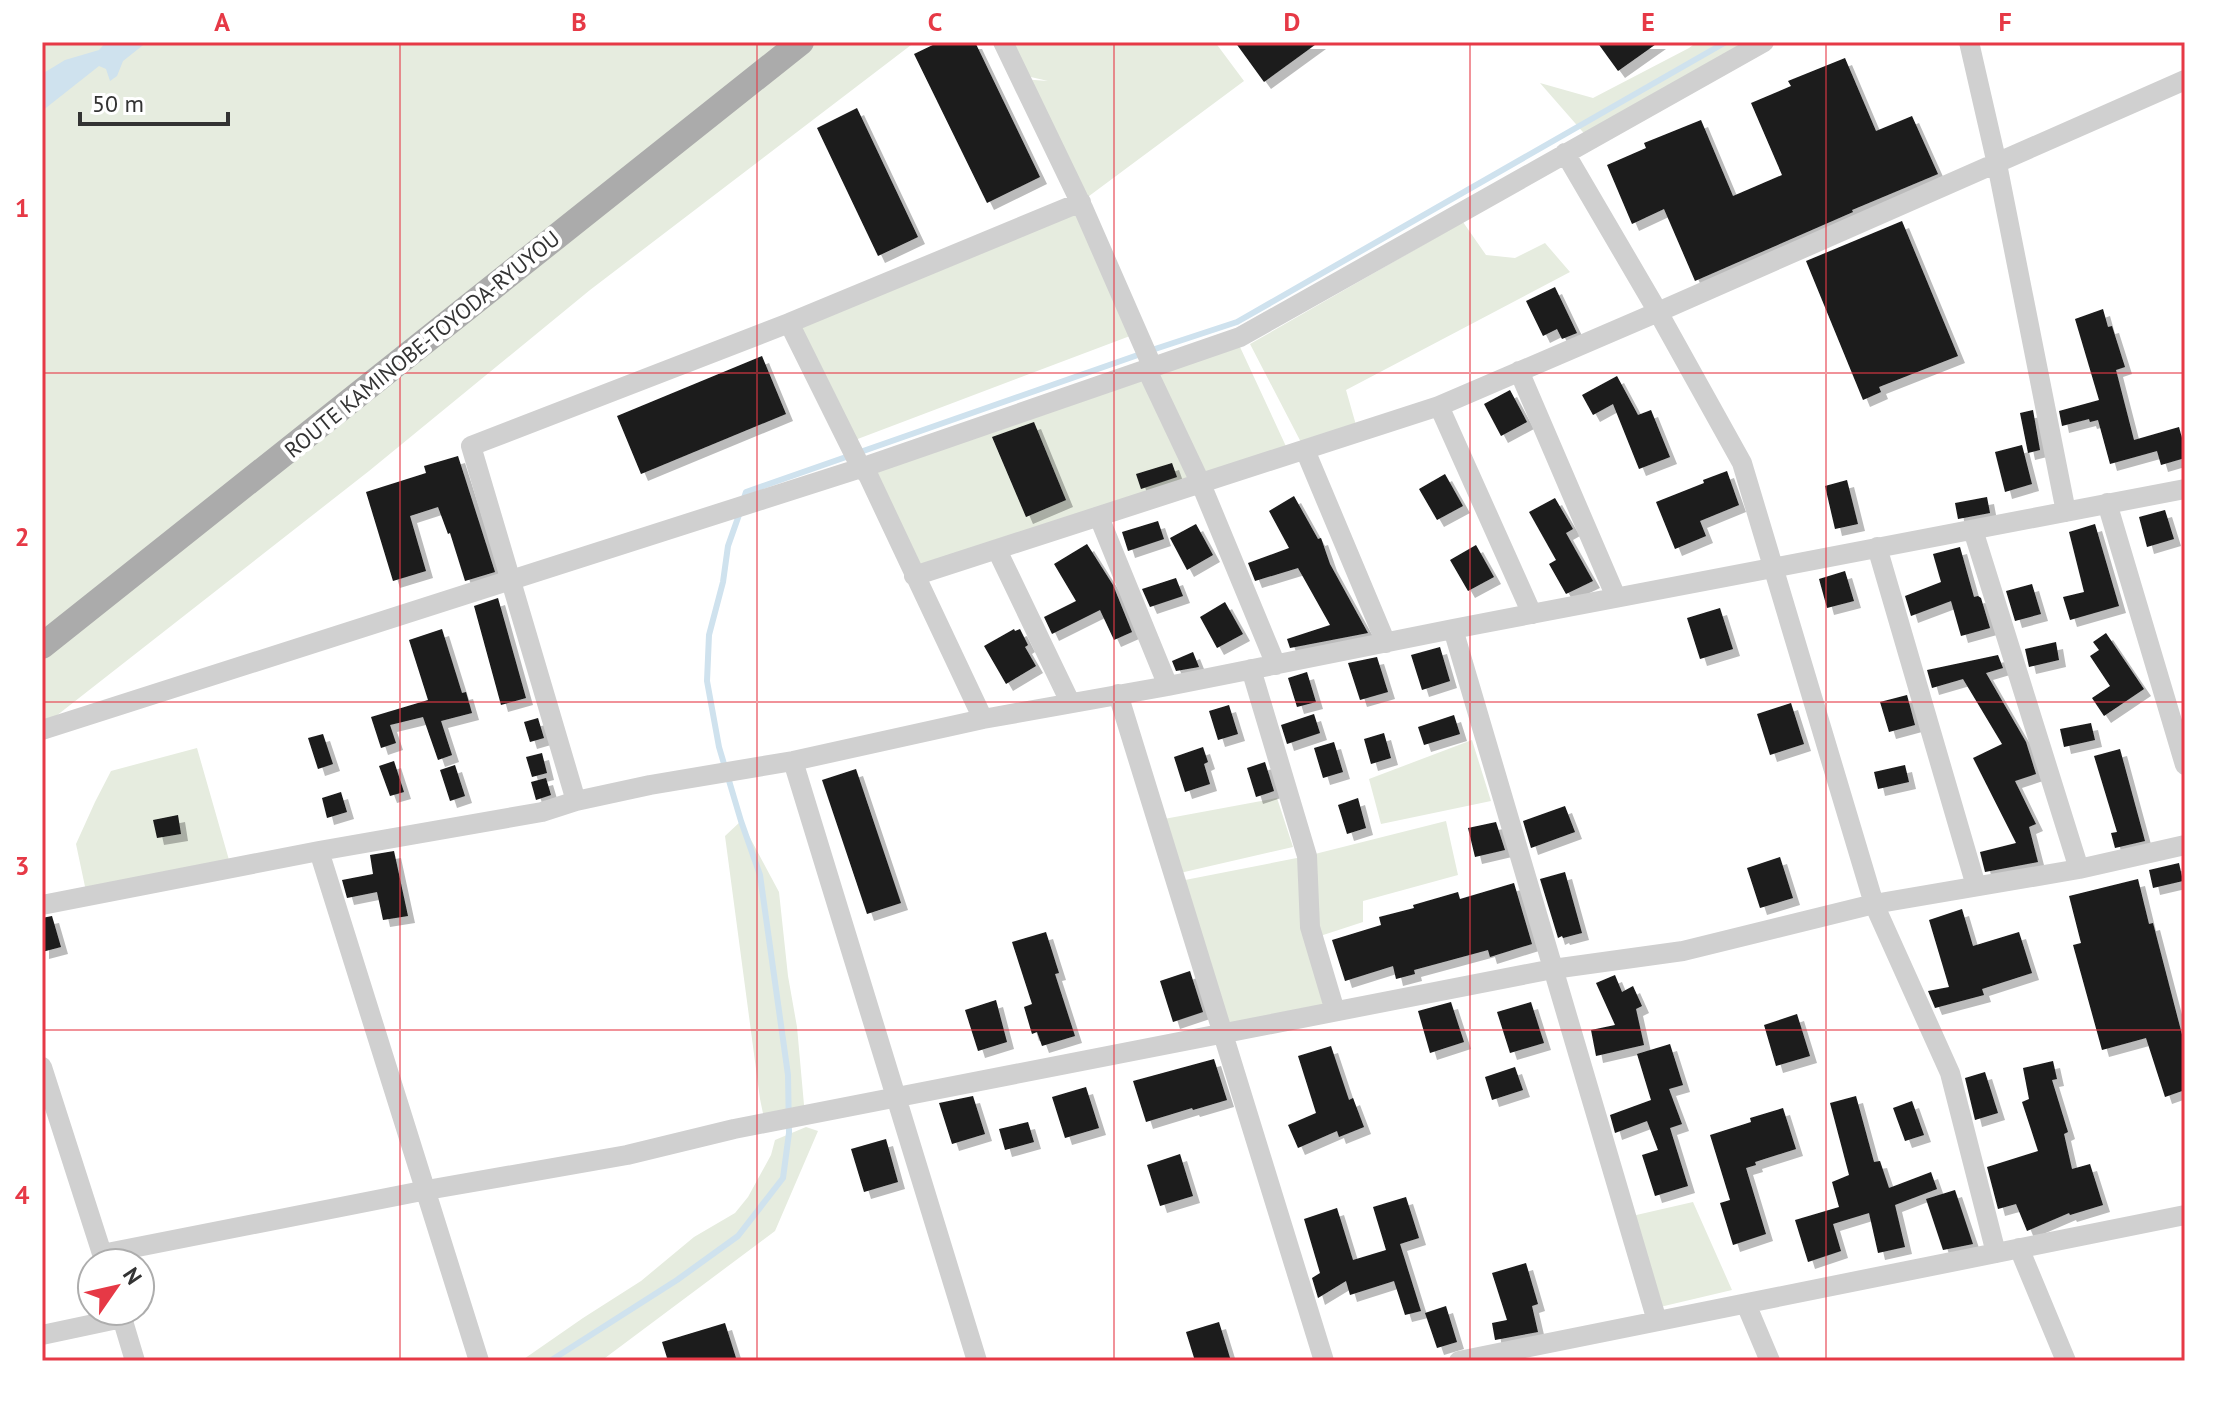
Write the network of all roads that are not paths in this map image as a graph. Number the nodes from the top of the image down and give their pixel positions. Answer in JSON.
{"nodes":[{"id":1,"x":801,"y":42,"type":"edge"},
{"id":2,"x":1003,"y":42,"type":"edge"},
{"id":3,"x":1764,"y":42,"type":"edge"},
{"id":4,"x":1969,"y":42,"type":"edge"},
{"id":5,"x":2185,"y":80,"type":"edge"},
{"id":6,"x":1565,"y":153,"type":"junction"},
{"id":7,"x":1997,"y":164,"type":"junction"},
{"id":8,"x":1081,"y":202,"type":"junction"},
{"id":9,"x":1658,"y":312,"type":"junction"},
{"id":10,"x":789,"y":323,"type":"junction"},
{"id":11,"x":1150,"y":369,"type":"junction"},
{"id":12,"x":1519,"y":371,"type":"junction"},
{"id":13,"x":1439,"y":406,"type":"junction"},
{"id":14,"x":1305,"y":450,"type":"junction"},
{"id":15,"x":861,"y":468,"type":"junction"},
{"id":16,"x":1201,"y":484,"type":"junction"},
{"id":17,"x":2185,"y":489,"type":"edge"},
{"id":18,"x":2107,"y":503,"type":"junction"},
{"id":19,"x":2066,"y":512,"type":"junction"},
{"id":20,"x":1099,"y":517,"type":"junction"},
{"id":21,"x":1973,"y":530,"type":"junction"},
{"id":22,"x":1877,"y":547,"type":"junction"},
{"id":23,"x":997,"y":550,"type":"junction"},
{"id":24,"x":1774,"y":567,"type":"junction"},
{"id":25,"x":914,"y":576,"type":"junction"},
{"id":26,"x":511,"y":581,"type":"junction"},
{"id":27,"x":1616,"y":597,"type":"junction"},
{"id":28,"x":1532,"y":614,"type":"junction"},
{"id":29,"x":1453,"y":629,"type":"junction"},
{"id":30,"x":1386,"y":643,"type":"junction"},
{"id":31,"x":42,"y":646,"type":"edge"},
{"id":32,"x":1276,"y":665,"type":"junction"},
{"id":33,"x":1251,"y":669,"type":"junction"},
{"id":34,"x":1168,"y":686,"type":"junction"},
{"id":35,"x":1118,"y":694,"type":"junction"},
{"id":36,"x":1070,"y":702,"type":"junction"},
{"id":37,"x":983,"y":719,"type":"junction"},
{"id":38,"x":42,"y":730,"type":"edge"},
{"id":39,"x":793,"y":761,"type":"junction"},
{"id":40,"x":2185,"y":765,"type":"edge"},
{"id":41,"x":576,"y":801,"type":"junction"},
{"id":42,"x":2185,"y":845,"type":"edge"},
{"id":43,"x":319,"y":851,"type":"junction"},
{"id":44,"x":2079,"y":869,"type":"junction"},
{"id":45,"x":1976,"y":886,"type":"junction"},
{"id":46,"x":1874,"y":904,"type":"junction"},
{"id":47,"x":42,"y":905,"type":"edge"},
{"id":48,"x":1553,"y":969,"type":"junction"},
{"id":49,"x":1335,"y":1011,"type":"junction"},
{"id":50,"x":1222,"y":1033,"type":"junction"},
{"id":51,"x":42,"y":1067,"type":"edge"},
{"id":52,"x":895,"y":1099,"type":"junction"},
{"id":53,"x":427,"y":1190,"type":"junction"},
{"id":54,"x":2185,"y":1215,"type":"edge"},
{"id":55,"x":100,"y":1247,"type":"edge"},
{"id":56,"x":156,"y":1248,"type":"edge"},
{"id":57,"x":2019,"y":1248,"type":"junction"},
{"id":58,"x":1996,"y":1253,"type":"junction"},
{"id":59,"x":1746,"y":1304,"type":"junction"},
{"id":60,"x":1657,"y":1321,"type":"junction"},
{"id":61,"x":76,"y":1326,"type":"edge"},
{"id":62,"x":125,"y":1327,"type":"edge"},
{"id":63,"x":42,"y":1335,"type":"edge"},
{"id":64,"x":1527,"y":1354,"type":"edge"},
{"id":65,"x":135,"y":1361,"type":"edge"},
{"id":66,"x":479,"y":1361,"type":"edge"},
{"id":67,"x":977,"y":1361,"type":"edge"},
{"id":68,"x":1324,"y":1361,"type":"edge"},
{"id":69,"x":1459,"y":1361,"type":"edge"},
{"id":70,"x":1770,"y":1361,"type":"edge"},
{"id":71,"x":2066,"y":1361,"type":"edge"}],
"edges":[{"from":1,"to":31,"type":"main road","name":"ROUTE KAMINOBE-TOYODA-RYUYOU"},
{"from":2,"to":8,"type":"street"},
{"from":3,"to":6,"type":"street"},
{"from":4,"to":7,"type":"street"},
{"from":5,"to":7,"type":"street"},
{"from":6,"to":9,"type":"street"},
{"from":6,"to":11,"type":"street"},
{"from":7,"to":9,"type":"street"},
{"from":7,"to":19,"type":"street"},
{"from":8,"to":10,"type":"street"},
{"from":8,"to":11,"type":"street"},
{"from":9,"to":12,"type":"street"},
{"from":9,"to":24,"type":"street"},
{"from":10,"to":15,"type":"street"},
{"from":10,"to":26,"type":"street"},
{"from":11,"to":15,"type":"street"},
{"from":11,"to":16,"type":"street"},
{"from":12,"to":13,"type":"street"},
{"from":12,"to":27,"type":"street"},
{"from":13,"to":14,"type":"street"},
{"from":13,"to":28,"type":"street"},
{"from":14,"to":16,"type":"street"},
{"from":14,"to":30,"type":"street"},
{"from":15,"to":25,"type":"street"},
{"from":15,"to":26,"type":"street"},
{"from":16,"to":20,"type":"street"},
{"from":16,"to":32,"type":"street"},
{"from":17,"to":18,"type":"street"},
{"from":18,"to":19,"type":"street"},
{"from":18,"to":40,"type":"street"},
{"from":19,"to":21,"type":"street"},
{"from":20,"to":23,"type":"street"},
{"from":20,"to":34,"type":"street"},
{"from":21,"to":22,"type":"street"},
{"from":21,"to":44,"type":"street"},
{"from":22,"to":24,"type":"street"},
{"from":22,"to":45,"type":"street"},
{"from":23,"to":25,"type":"street"},
{"from":23,"to":36,"type":"street"},
{"from":24,"to":27,"type":"street"},
{"from":24,"to":46,"type":"street"},
{"from":25,"to":37,"type":"street"},
{"from":26,"to":38,"type":"street"},
{"from":26,"to":41,"type":"street"},
{"from":27,"to":28,"type":"street"},
{"from":28,"to":29,"type":"street"},
{"from":29,"to":30,"type":"street"},
{"from":29,"to":48,"type":"street"},
{"from":30,"to":32,"type":"street"},
{"from":32,"to":33,"type":"street"},
{"from":33,"to":34,"type":"street"},
{"from":33,"to":49,"type":"street"},
{"from":34,"to":35,"type":"street"},
{"from":35,"to":36,"type":"street"},
{"from":35,"to":50,"type":"street"},
{"from":36,"to":37,"type":"street"},
{"from":37,"to":39,"type":"street"},
{"from":39,"to":41,"type":"street"},
{"from":39,"to":52,"type":"street"},
{"from":41,"to":43,"type":"street"},
{"from":42,"to":44,"type":"street"},
{"from":43,"to":47,"type":"street"},
{"from":43,"to":53,"type":"street"},
{"from":44,"to":45,"type":"street"},
{"from":45,"to":46,"type":"street"},
{"from":46,"to":48,"type":"street"},
{"from":46,"to":58,"type":"street"},
{"from":48,"to":49,"type":"street"},
{"from":48,"to":60,"type":"street"},
{"from":49,"to":50,"type":"street"},
{"from":50,"to":52,"type":"street"},
{"from":50,"to":68,"type":"street"},
{"from":51,"to":55,"type":"street"},
{"from":52,"to":53,"type":"street"},
{"from":52,"to":67,"type":"street"},
{"from":53,"to":56,"type":"street"},
{"from":53,"to":66,"type":"street"},
{"from":54,"to":57,"type":"street"},
{"from":57,"to":58,"type":"street"},
{"from":57,"to":71,"type":"street"},
{"from":58,"to":59,"type":"street"},
{"from":59,"to":60,"type":"street"},
{"from":59,"to":70,"type":"street"},
{"from":60,"to":64,"type":"street"},
{"from":61,"to":63,"type":"street"},
{"from":62,"to":65,"type":"street"},
{"from":64,"to":69,"type":"street"}]}
